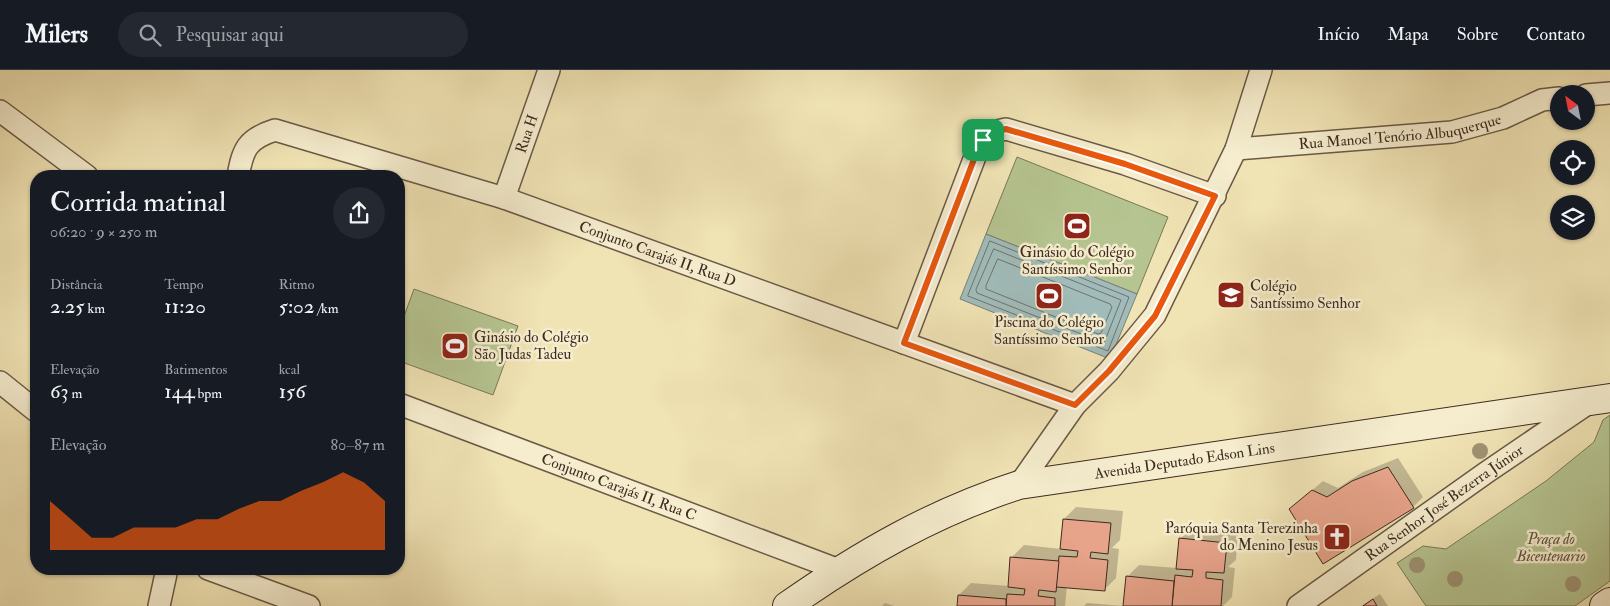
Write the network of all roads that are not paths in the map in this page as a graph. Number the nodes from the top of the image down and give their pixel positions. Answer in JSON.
{"nodes":[{"id":1,"x":549,"y":70,"type":"edge"},
{"id":2,"x":1261,"y":70,"type":"edge"},
{"id":3,"x":1610,"y":93,"type":"edge"},
{"id":4,"x":1595,"y":94,"type":"edge"},
{"id":5,"x":1550,"y":99,"type":"edge"},
{"id":6,"x":0,"y":111,"type":"edge"},
{"id":7,"x":1236,"y":149,"type":"junction"},
{"id":8,"x":78,"y":170,"type":"edge"},
{"id":9,"x":239,"y":170,"type":"edge"},
{"id":10,"x":1215,"y":196,"type":"junction"},
{"id":11,"x":504,"y":198,"type":"junction"},
{"id":12,"x":904,"y":343,"type":"junction"},
{"id":13,"x":0,"y":382,"type":"edge"},
{"id":14,"x":1601,"y":399,"type":"edge"},
{"id":15,"x":1075,"y":405,"type":"junction"},
{"id":16,"x":30,"y":406,"type":"edge"},
{"id":17,"x":405,"y":406,"type":"edge"},
{"id":18,"x":1019,"y":484,"type":"junction"},
{"id":19,"x":839,"y":570,"type":"junction"},
{"id":20,"x":166,"y":575,"type":"edge"},
{"id":21,"x":224,"y":575,"type":"edge"},
{"id":22,"x":1610,"y":602,"type":"edge"},
{"id":23,"x":158,"y":606,"type":"edge"},
{"id":24,"x":309,"y":606,"type":"edge"},
{"id":25,"x":787,"y":606,"type":"edge"},
{"id":26,"x":1298,"y":606,"type":"edge"},
{"id":27,"x":1604,"y":606,"type":"edge"}],
"edges":[{"from":1,"to":11,"type":"street","name":"Rua H"},
{"from":2,"to":7,"type":"street"},
{"from":3,"to":4,"type":"street"},
{"from":5,"to":7,"type":"street","name":"Rua Manoel Tenório Albuquerque"},
{"from":6,"to":8,"type":"street"},
{"from":7,"to":10,"type":"street"},
{"from":9,"to":11,"type":"street","name":"Conjunto Carajás II, Rua D"},
{"from":10,"to":12,"type":"street"},
{"from":10,"to":15,"type":"street"},
{"from":11,"to":12,"type":"street","name":"Conjunto Carajás II, Rua D"},
{"from":12,"to":15,"type":"street","name":"Conjunto Carajás II, Rua D"},
{"from":13,"to":16,"type":"street"},
{"from":14,"to":18,"type":"street","name":"Avenida Deputado Edson Lins"},
{"from":14,"to":26,"type":"street","name":"Rua Senhor José Bezerra Júnior"},
{"from":15,"to":18,"type":"street"},
{"from":17,"to":19,"type":"street","name":"Conjunto Carajás II, Rua C"},
{"from":18,"to":19,"type":"street","name":"Avenida Deputado Edson Lins"},
{"from":19,"to":25,"type":"street","name":"Avenida Deputado Edson Lins"},
{"from":20,"to":23,"type":"street"},
{"from":21,"to":24,"type":"street"},
{"from":22,"to":27,"type":"street"}]}
